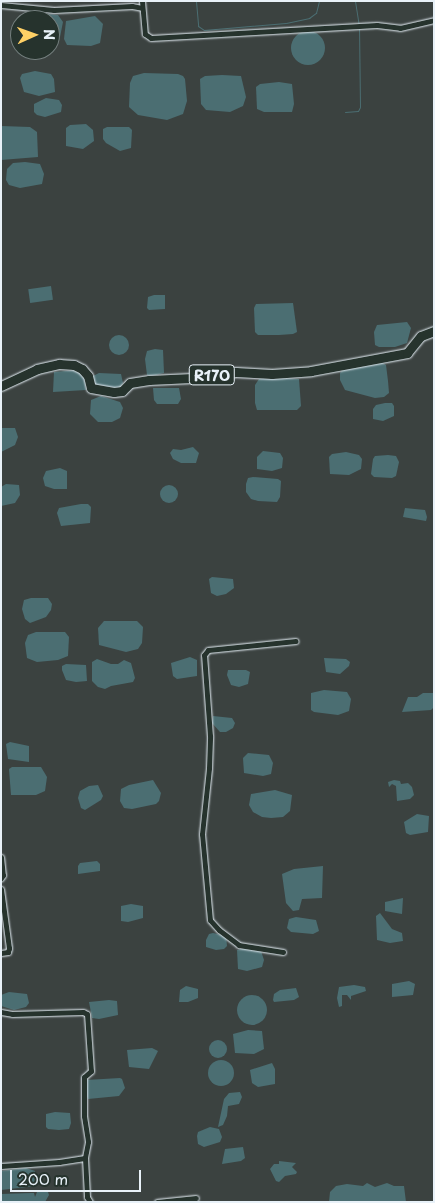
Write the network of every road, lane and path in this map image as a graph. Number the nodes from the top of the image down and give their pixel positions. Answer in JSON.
{"nodes":[{"id":1,"x":142,"y":1,"type":"edge"},
{"id":2,"x":1,"y":6,"type":"edge"},
{"id":3,"x":142,"y":8,"type":"junction"},
{"id":4,"x":434,"y":20,"type":"edge"},
{"id":5,"x":434,"y":331,"type":"edge"},
{"id":6,"x":1,"y":386,"type":"edge"},
{"id":7,"x":296,"y":641,"type":"dead end"},
{"id":8,"x":1,"y":857,"type":"edge"},
{"id":9,"x":1,"y":878,"type":"edge"},
{"id":10,"x":1,"y":889,"type":"edge"},
{"id":11,"x":283,"y":952,"type":"dead end"},
{"id":12,"x":1,"y":953,"type":"edge"},
{"id":13,"x":1,"y":1012,"type":"edge"},
{"id":14,"x":86,"y":1158,"type":"junction"},
{"id":15,"x":1,"y":1166,"type":"edge"},
{"id":16,"x":196,"y":1198,"type":"dead end"},
{"id":17,"x":90,"y":1202,"type":"edge"},
{"id":18,"x":157,"y":1202,"type":"edge"}],
"edges":[{"from":1,"to":3,"type":"street"},
{"from":2,"to":3,"type":"street"},
{"from":3,"to":4,"type":"street"},
{"from":5,"to":6,"type":"main road","number":"R170"},
{"from":7,"to":11,"type":"street"},
{"from":8,"to":9,"type":"street"},
{"from":10,"to":12,"type":"street"},
{"from":13,"to":14,"type":"street"},
{"from":14,"to":15,"type":"street"},
{"from":14,"to":17,"type":"street"},
{"from":16,"to":18,"type":"street"}]}
